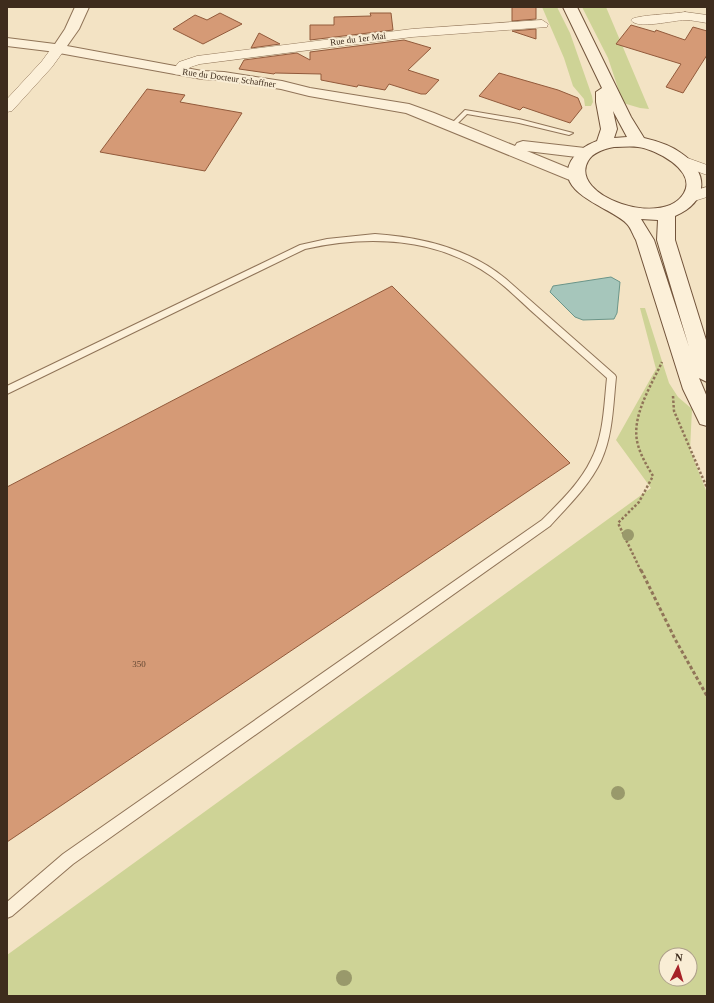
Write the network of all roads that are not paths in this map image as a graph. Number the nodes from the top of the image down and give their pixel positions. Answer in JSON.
{"nodes":[{"id":1,"x":82,"y":7,"type":"edge"},
{"id":2,"x":570,"y":7,"type":"edge"},
{"id":3,"x":681,"y":12,"type":"edge"},
{"id":4,"x":707,"y":19,"type":"edge"},
{"id":5,"x":637,"y":20,"type":"dead end"},
{"id":6,"x":542,"y":24,"type":"dead end"},
{"id":7,"x":7,"y":42,"type":"edge"},
{"id":8,"x":58,"y":49,"type":"junction"},
{"id":9,"x":179,"y":71,"type":"junction"},
{"id":10,"x":603,"y":75,"type":"junction"},
{"id":11,"x":7,"y":108,"type":"edge"},
{"id":12,"x":452,"y":126,"type":"junction"},
{"id":13,"x":569,"y":133,"type":"dead end"},
{"id":14,"x":493,"y":142,"type":"junction"},
{"id":15,"x":638,"y":142,"type":"junction"},
{"id":16,"x":604,"y":144,"type":"junction"},
{"id":17,"x":585,"y":153,"type":"junction"},
{"id":18,"x":682,"y":161,"type":"junction"},
{"id":19,"x":707,"y":170,"type":"edge"},
{"id":20,"x":577,"y":178,"type":"junction"},
{"id":21,"x":707,"y":192,"type":"edge"},
{"id":22,"x":691,"y":197,"type":"junction"},
{"id":23,"x":619,"y":210,"type":"junction"},
{"id":24,"x":667,"y":212,"type":"junction"},
{"id":25,"x":707,"y":374,"type":"edge"},
{"id":26,"x":7,"y":390,"type":"edge"},
{"id":27,"x":707,"y":418,"type":"edge"},
{"id":28,"x":7,"y":911,"type":"edge"}],
"edges":[{"from":1,"to":8,"type":"main road"},
{"from":2,"to":10,"type":"main road"},
{"from":3,"to":4,"type":"street"},
{"from":3,"to":5,"type":"street"},
{"from":6,"to":9,"type":"street","name":"Rue du 1er Mai"},
{"from":7,"to":8,"type":"main road","name":"Rue du Docteur Schaffner"},
{"from":8,"to":9,"type":"main road","name":"Rue du Docteur Schaffner"},
{"from":8,"to":11,"type":"street"},
{"from":9,"to":12,"type":"main road","name":"Rue du Docteur Schaffner"},
{"from":10,"to":15,"type":"main road"},
{"from":10,"to":16,"type":"main road"},
{"from":12,"to":13,"type":"lane"},
{"from":12,"to":14,"type":"main road","name":"Rue du Docteur Schaffner"},
{"from":14,"to":17,"type":"main road","name":"Rue du Docteur Schaffner"},
{"from":14,"to":20,"type":"main road","name":"Rue du Docteur Schaffner"},
{"from":15,"to":16,"type":"main road"},
{"from":15,"to":18,"type":"main road"},
{"from":16,"to":17,"type":"main road"},
{"from":17,"to":20,"type":"main road"},
{"from":18,"to":19,"type":"street"},
{"from":18,"to":22,"type":"main road"},
{"from":20,"to":23,"type":"main road"},
{"from":21,"to":22,"type":"street"},
{"from":22,"to":24,"type":"main road"},
{"from":23,"to":24,"type":"main road"},
{"from":23,"to":27,"type":"main road"},
{"from":24,"to":25,"type":"main road"},
{"from":26,"to":28,"type":"lane"}]}
